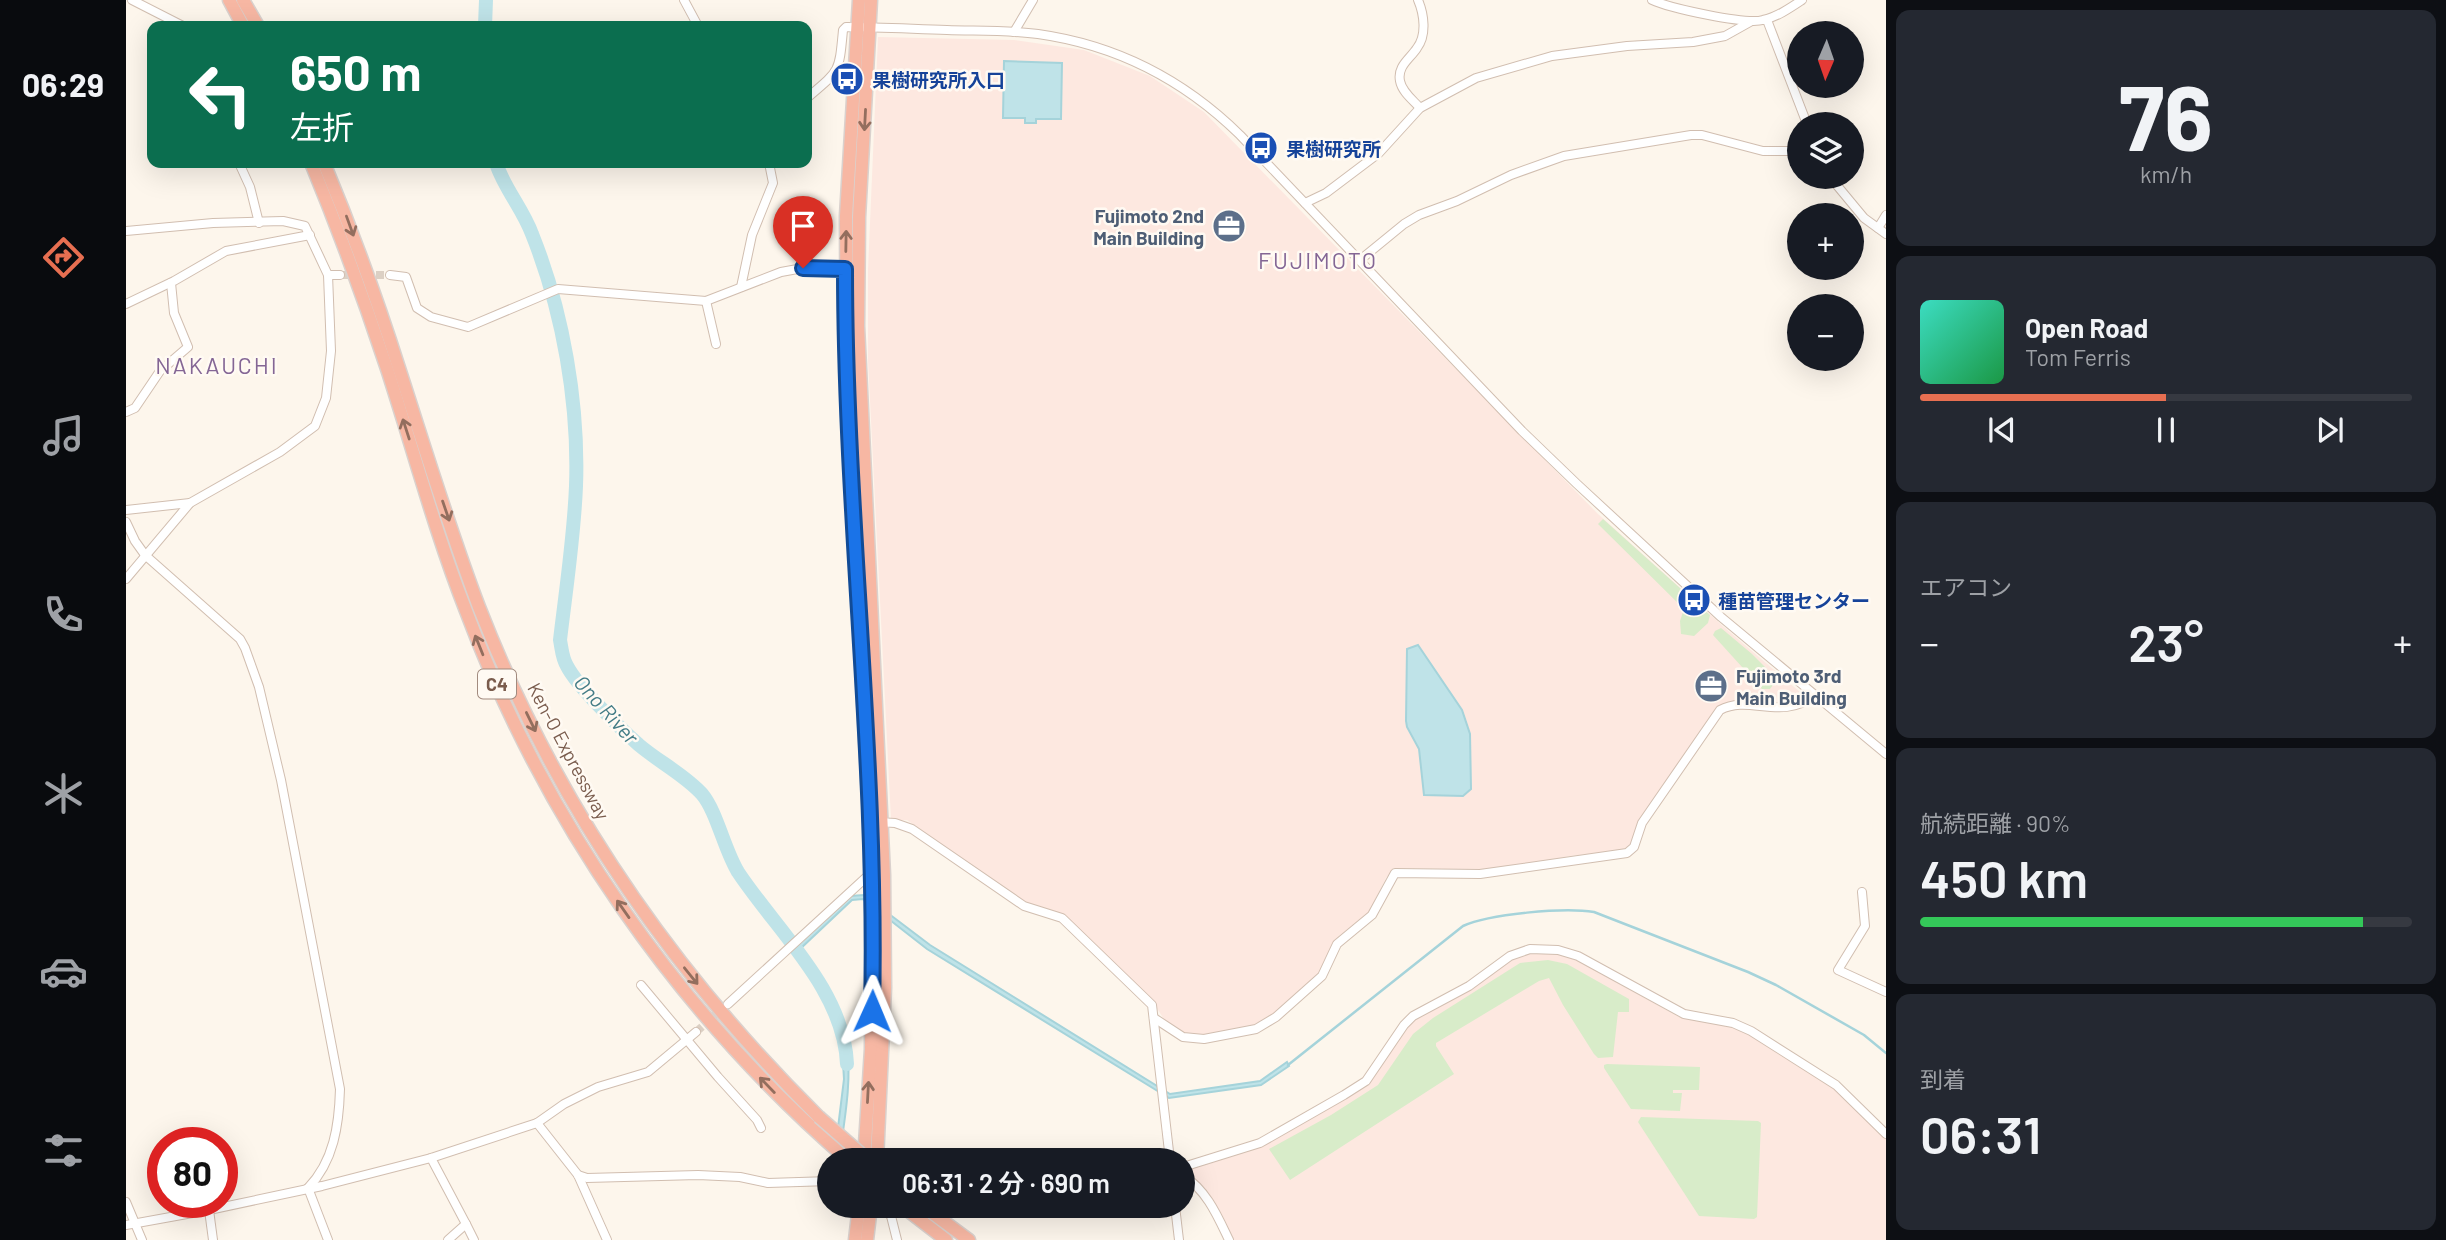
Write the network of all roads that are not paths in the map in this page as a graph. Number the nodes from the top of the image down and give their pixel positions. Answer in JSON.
{"nodes":[{"id":1,"x":132,"y":0,"type":"edge"},
{"id":2,"x":229,"y":0,"type":"edge"},
{"id":3,"x":243,"y":0,"type":"edge"},
{"id":4,"x":684,"y":0,"type":"edge"},
{"id":5,"x":859,"y":0,"type":"edge"},
{"id":6,"x":871,"y":0,"type":"edge"},
{"id":7,"x":1033,"y":0,"type":"edge"},
{"id":8,"x":1418,"y":0,"type":"edge"},
{"id":9,"x":1652,"y":0,"type":"edge"},
{"id":10,"x":1802,"y":0,"type":"edge"},
{"id":11,"x":1767,"y":19,"type":"junction"},
{"id":12,"x":173,"y":21,"type":"edge"},
{"id":13,"x":240,"y":21,"type":"edge"},
{"id":14,"x":255,"y":21,"type":"edge"},
{"id":15,"x":695,"y":21,"type":"edge"},
{"id":16,"x":1750,"y":22,"type":"junction"},
{"id":17,"x":864,"y":27,"type":"junction"},
{"id":18,"x":1014,"y":32,"type":"junction"},
{"id":19,"x":812,"y":94,"type":"edge"},
{"id":20,"x":1420,"y":108,"type":"junction"},
{"id":21,"x":1802,"y":112,"type":"edge"},
{"id":22,"x":1787,"y":150,"type":"edge"},
{"id":23,"x":241,"y":168,"type":"edge"},
{"id":24,"x":313,"y":168,"type":"edge"},
{"id":25,"x":326,"y":168,"type":"edge"},
{"id":26,"x":770,"y":168,"type":"edge"},
{"id":27,"x":1838,"y":189,"type":"edge"},
{"id":28,"x":1305,"y":203,"type":"junction"},
{"id":29,"x":1886,"y":215,"type":"edge"},
{"id":30,"x":259,"y":223,"type":"junction"},
{"id":31,"x":1878,"y":228,"type":"junction"},
{"id":32,"x":126,"y":231,"type":"edge"},
{"id":33,"x":1886,"y":234,"type":"edge"},
{"id":34,"x":310,"y":235,"type":"junction"},
{"id":35,"x":1360,"y":260,"type":"junction"},
{"id":36,"x":845,"y":269,"type":"junction"},
{"id":37,"x":328,"y":275,"type":"junction"},
{"id":38,"x":340,"y":275,"type":"tunnel mouth"},
{"id":39,"x":390,"y":275,"type":"tunnel mouth"},
{"id":40,"x":171,"y":282,"type":"junction"},
{"id":41,"x":741,"y":287,"type":"junction"},
{"id":42,"x":706,"y":301,"type":"junction"},
{"id":43,"x":126,"y":304,"type":"edge"},
{"id":44,"x":716,"y":344,"type":"dead end"},
{"id":45,"x":126,"y":412,"type":"edge"},
{"id":46,"x":190,"y":503,"type":"junction"},
{"id":47,"x":126,"y":510,"type":"edge"},
{"id":48,"x":126,"y":522,"type":"edge"},
{"id":49,"x":145,"y":555,"type":"junction"},
{"id":50,"x":126,"y":579,"type":"edge"},
{"id":51,"x":1815,"y":695,"type":"junction"},
{"id":52,"x":1886,"y":754,"type":"edge"},
{"id":53,"x":876,"y":822,"type":"junction"},
{"id":54,"x":872,"y":873,"type":"junction"},
{"id":55,"x":1862,"y":892,"type":"dead end"},
{"id":56,"x":641,"y":985,"type":"dead end"},
{"id":57,"x":1886,"y":992,"type":"edge"},
{"id":58,"x":728,"y":1004,"type":"tunnel mouth"},
{"id":59,"x":1154,"y":1018,"type":"junction"},
{"id":60,"x":696,"y":1032,"type":"tunnel mouth"},
{"id":61,"x":687,"y":1040,"type":"junction"},
{"id":62,"x":537,"y":1123,"type":"junction"},
{"id":63,"x":761,"y":1128,"type":"dead end"},
{"id":64,"x":1886,"y":1133,"type":"edge"},
{"id":65,"x":835,"y":1148,"type":"edge"},
{"id":66,"x":853,"y":1148,"type":"edge"},
{"id":67,"x":867,"y":1148,"type":"edge"},
{"id":68,"x":878,"y":1148,"type":"edge"},
{"id":69,"x":1169,"y":1148,"type":"edge"},
{"id":70,"x":431,"y":1158,"type":"junction"},
{"id":71,"x":1195,"y":1163,"type":"edge"},
{"id":72,"x":578,"y":1175,"type":"junction"},
{"id":73,"x":817,"y":1181,"type":"edge"},
{"id":74,"x":1195,"y":1184,"type":"edge"},
{"id":75,"x":308,"y":1188,"type":"junction"},
{"id":76,"x":126,"y":1202,"type":"edge"},
{"id":77,"x":238,"y":1204,"type":"edge"},
{"id":78,"x":168,"y":1218,"type":"edge"},
{"id":79,"x":210,"y":1218,"type":"edge"},
{"id":80,"x":858,"y":1218,"type":"edge"},
{"id":81,"x":870,"y":1218,"type":"edge"},
{"id":82,"x":892,"y":1218,"type":"edge"},
{"id":83,"x":918,"y":1218,"type":"edge"},
{"id":84,"x":939,"y":1218,"type":"edge"},
{"id":85,"x":1176,"y":1218,"type":"edge"},
{"id":86,"x":137,"y":1224,"type":"junction"},
{"id":87,"x":466,"y":1224,"type":"junction"},
{"id":88,"x":126,"y":1225,"type":"edge"},
{"id":89,"x":142,"y":1240,"type":"edge"},
{"id":90,"x":213,"y":1240,"type":"edge"},
{"id":91,"x":328,"y":1240,"type":"edge"},
{"id":92,"x":449,"y":1240,"type":"edge"},
{"id":93,"x":474,"y":1240,"type":"edge"},
{"id":94,"x":607,"y":1240,"type":"edge"},
{"id":95,"x":855,"y":1240,"type":"edge"},
{"id":96,"x":867,"y":1240,"type":"edge"},
{"id":97,"x":897,"y":1240,"type":"edge"},
{"id":98,"x":946,"y":1240,"type":"edge"},
{"id":99,"x":969,"y":1240,"type":"edge"},
{"id":100,"x":1179,"y":1240,"type":"edge"},
{"id":101,"x":1229,"y":1240,"type":"edge"}],
"edges":[{"from":1,"to":12,"type":"street"},
{"from":2,"to":13,"type":"highway"},
{"from":3,"to":14,"type":"highway"},
{"from":4,"to":15,"type":"street"},
{"from":5,"to":17,"type":"highway"},
{"from":6,"to":17,"type":"highway"},
{"from":7,"to":18,"type":"street"},
{"from":8,"to":20,"type":"street"},
{"from":9,"to":16,"type":"street"},
{"from":10,"to":11,"type":"street"},
{"from":11,"to":16,"type":"street"},
{"from":11,"to":21,"type":"street"},
{"from":16,"to":20,"type":"street"},
{"from":17,"to":18,"type":"street"},
{"from":17,"to":19,"type":"street"},
{"from":36,"to":17,"type":"highway","one_way":true},
{"from":17,"to":53,"type":"highway","one_way":true},
{"from":18,"to":28,"type":"street"},
{"from":20,"to":28,"type":"street"},
{"from":22,"to":35,"type":"street"},
{"from":23,"to":30,"type":"street"},
{"from":65,"to":24,"type":"highway","name":"Ken-O Expressway","number":"C4","one_way":true},
{"from":25,"to":66,"type":"highway","name":"Ken-O Expressway","number":"C4","one_way":true,"bridge":true},
{"from":26,"to":41,"type":"street"},
{"from":27,"to":31,"type":"street"},
{"from":28,"to":35,"type":"street"},
{"from":29,"to":31,"type":"street"},
{"from":30,"to":32,"type":"street"},
{"from":30,"to":34,"type":"street"},
{"from":31,"to":33,"type":"street"},
{"from":34,"to":37,"type":"street"},
{"from":34,"to":40,"type":"street"},
{"from":35,"to":51,"type":"street"},
{"from":36,"to":41,"type":"street"},
{"from":36,"to":53,"type":"highway"},
{"from":37,"to":38,"type":"street"},
{"from":37,"to":46,"type":"street"},
{"from":39,"to":42,"type":"street"},
{"from":40,"to":43,"type":"street"},
{"from":40,"to":45,"type":"street"},
{"from":41,"to":42,"type":"street"},
{"from":42,"to":44,"type":"street"},
{"from":46,"to":47,"type":"street"},
{"from":46,"to":49,"type":"street"},
{"from":48,"to":49,"type":"street"},
{"from":49,"to":50,"type":"street"},
{"from":49,"to":75,"type":"street"},
{"from":51,"to":52,"type":"street"},
{"from":51,"to":59,"type":"street"},
{"from":53,"to":54,"type":"highway"},
{"from":53,"to":59,"type":"street"},
{"from":53,"to":68,"type":"highway"},
{"from":54,"to":58,"type":"street"},
{"from":67,"to":54,"type":"highway","one_way":true},
{"from":55,"to":57,"type":"street"},
{"from":56,"to":61,"type":"street"},
{"from":59,"to":69,"type":"street"},
{"from":60,"to":61,"type":"street"},
{"from":61,"to":62,"type":"street"},
{"from":61,"to":63,"type":"street"},
{"from":62,"to":70,"type":"street"},
{"from":62,"to":72,"type":"street"},
{"from":64,"to":71,"type":"street"},
{"from":70,"to":75,"type":"street"},
{"from":70,"to":87,"type":"street"},
{"from":72,"to":73,"type":"street"},
{"from":72,"to":94,"type":"street"},
{"from":74,"to":101,"type":"street"},
{"from":75,"to":77,"type":"street"},
{"from":75,"to":91,"type":"street"},
{"from":76,"to":86,"type":"street"},
{"from":78,"to":86,"type":"street"},
{"from":79,"to":90,"type":"street"},
{"from":80,"to":95,"type":"highway"},
{"from":81,"to":96,"type":"highway"},
{"from":82,"to":97,"type":"street"},
{"from":83,"to":98,"type":"highway"},
{"from":84,"to":99,"type":"highway"},
{"from":85,"to":100,"type":"street"},
{"from":86,"to":88,"type":"street"},
{"from":86,"to":89,"type":"street"},
{"from":87,"to":92,"type":"street"},
{"from":87,"to":93,"type":"street"}]}
